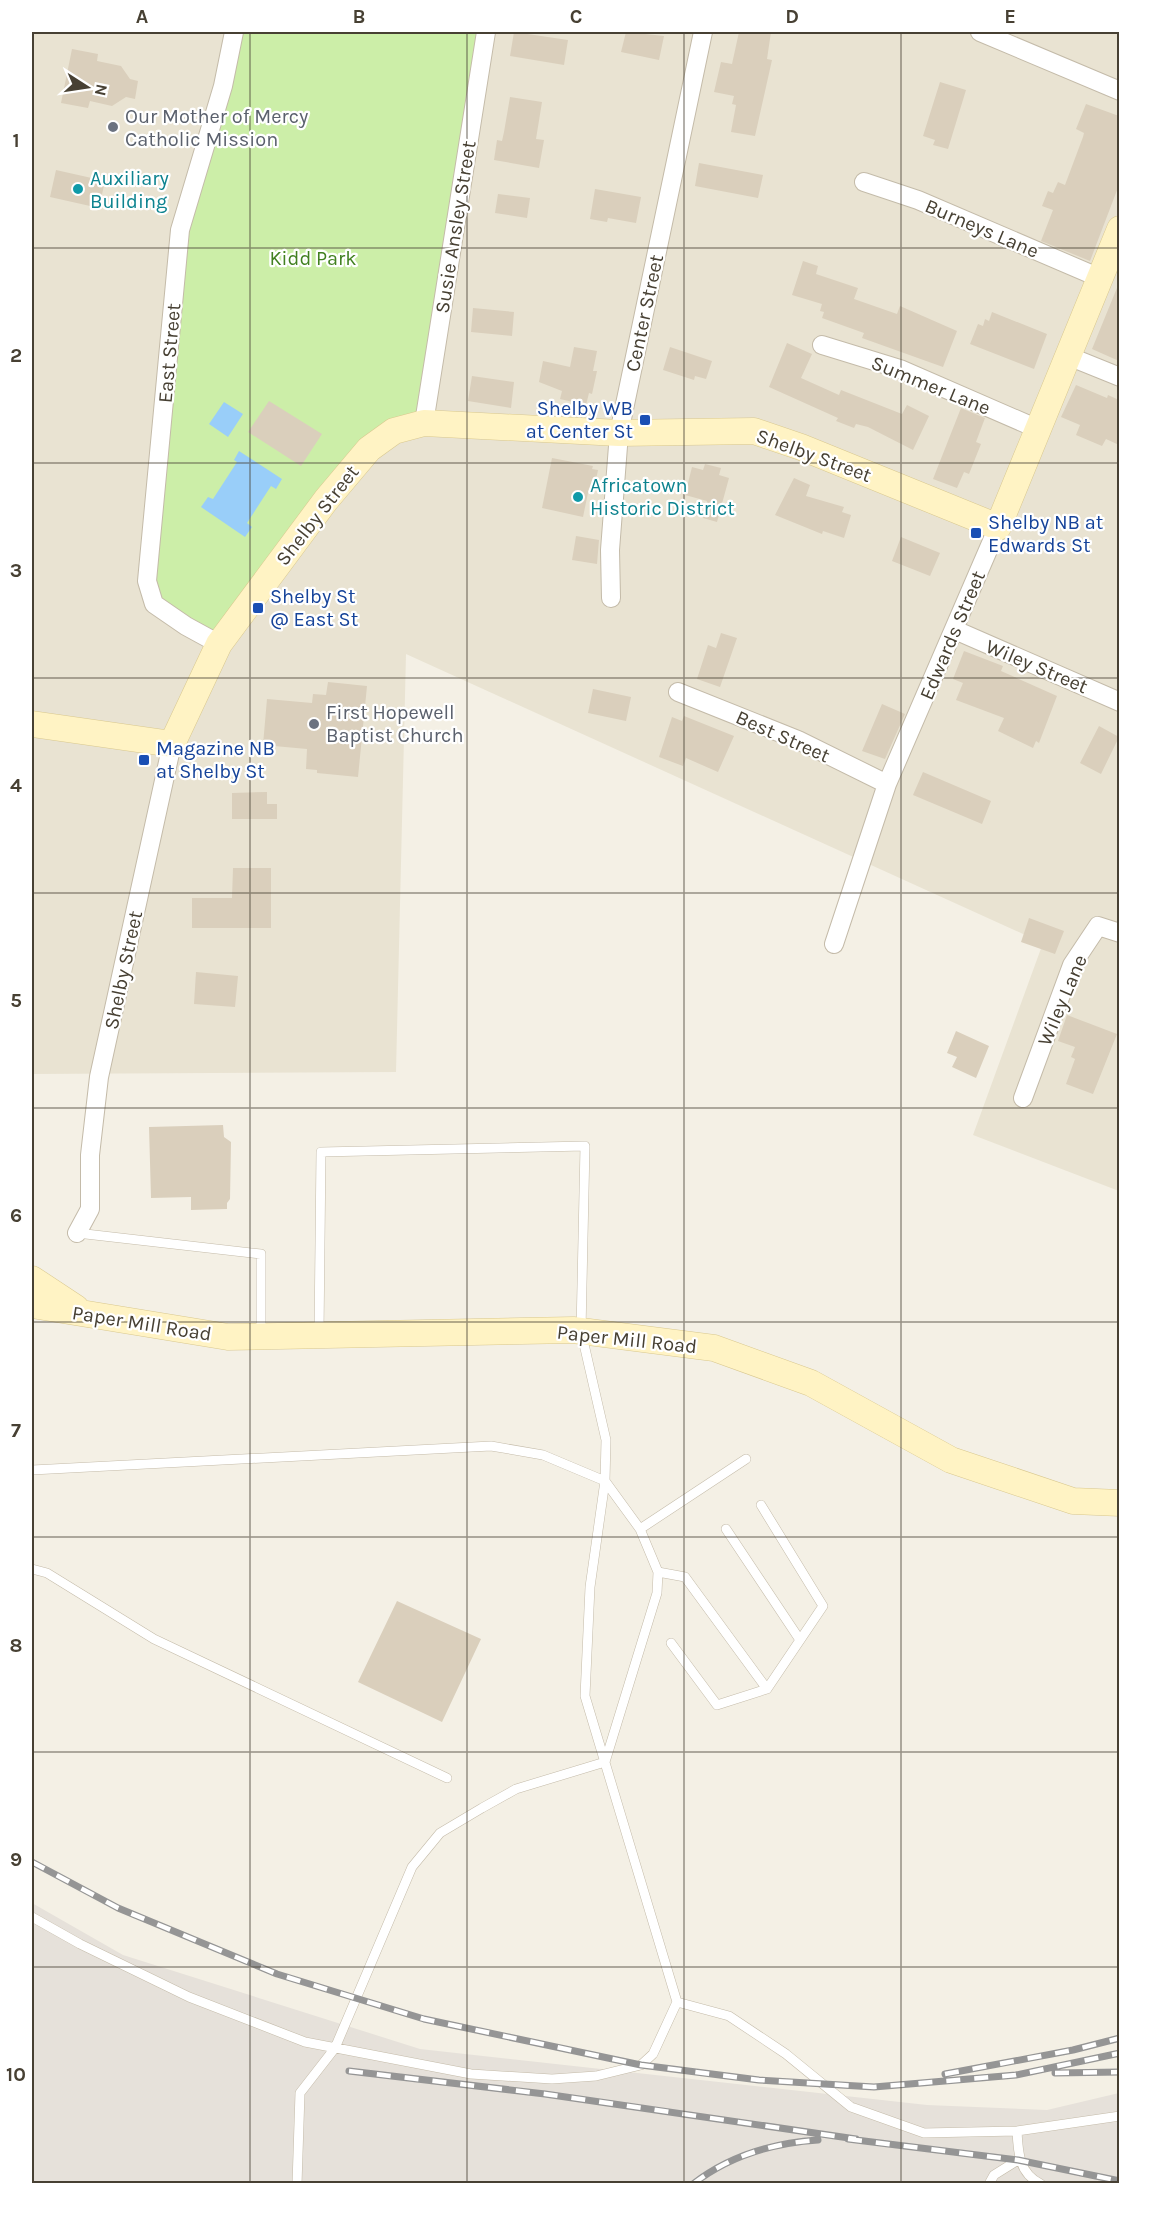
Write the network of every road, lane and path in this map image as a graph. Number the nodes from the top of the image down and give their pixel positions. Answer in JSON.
{"nodes":[{"id":1,"x":234,"y":32,"type":"edge"},
{"id":2,"x":486,"y":32,"type":"edge"},
{"id":3,"x":703,"y":32,"type":"edge"},
{"id":4,"x":980,"y":32,"type":"edge"},
{"id":5,"x":1119,"y":90,"type":"edge"},
{"id":6,"x":864,"y":182,"type":"dead end"},
{"id":7,"x":1119,"y":229,"type":"edge"},
{"id":8,"x":1100,"y":279,"type":"junction"},
{"id":9,"x":822,"y":345,"type":"dead end"},
{"id":10,"x":1068,"y":356,"type":"junction"},
{"id":11,"x":1119,"y":377,"type":"edge"},
{"id":12,"x":424,"y":423,"type":"junction"},
{"id":13,"x":1038,"y":429,"type":"junction"},
{"id":14,"x":619,"y":433,"type":"junction"},
{"id":15,"x":998,"y":527,"type":"junction"},
{"id":16,"x":611,"y":598,"type":"dead end"},
{"id":17,"x":955,"y":630,"type":"junction"},
{"id":18,"x":219,"y":644,"type":"junction"},
{"id":19,"x":678,"y":692,"type":"dead end"},
{"id":20,"x":1119,"y":702,"type":"edge"},
{"id":21,"x":32,"y":724,"type":"edge"},
{"id":22,"x":172,"y":744,"type":"junction"},
{"id":23,"x":887,"y":784,"type":"junction"},
{"id":24,"x":1119,"y":933,"type":"edge"},
{"id":25,"x":834,"y":944,"type":"dead end"},
{"id":26,"x":1023,"y":1098,"type":"dead end"},
{"id":27,"x":77,"y":1233,"type":"joint"},
{"id":28,"x":32,"y":1279,"type":"edge"},
{"id":29,"x":32,"y":1305,"type":"edge"},
{"id":30,"x":86,"y":1314,"type":"junction"},
{"id":31,"x":581,"y":1331,"type":"junction"},
{"id":32,"x":319,"y":1335,"type":"junction"},
{"id":33,"x":261,"y":1336,"type":"junction"},
{"id":34,"x":746,"y":1460,"type":"dead end"},
{"id":35,"x":32,"y":1470,"type":"edge"},
{"id":36,"x":605,"y":1481,"type":"junction"},
{"id":37,"x":1119,"y":1503,"type":"edge"},
{"id":38,"x":761,"y":1505,"type":"dead end"},
{"id":39,"x":726,"y":1528,"type":"dead end"},
{"id":40,"x":640,"y":1529,"type":"junction"},
{"id":41,"x":32,"y":1569,"type":"edge"},
{"id":42,"x":658,"y":1572,"type":"junction"},
{"id":43,"x":800,"y":1640,"type":"junction"},
{"id":44,"x":671,"y":1644,"type":"dead end"},
{"id":45,"x":767,"y":1689,"type":"junction"},
{"id":46,"x":606,"y":1762,"type":"junction"},
{"id":47,"x":447,"y":1778,"type":"dead end"},
{"id":48,"x":32,"y":1917,"type":"edge"},
{"id":49,"x":676,"y":2002,"type":"junction"},
{"id":50,"x":335,"y":2048,"type":"junction"},
{"id":51,"x":1119,"y":2116,"type":"edge"},
{"id":52,"x":1017,"y":2131,"type":"junction"},
{"id":53,"x":1018,"y":2160,"type":"junction"},
{"id":54,"x":297,"y":2184,"type":"edge"},
{"id":55,"x":989,"y":2184,"type":"edge"},
{"id":56,"x":1041,"y":2184,"type":"edge"}],
"edges":[{"from":1,"to":18,"type":"street","name":"East Street"},
{"from":2,"to":12,"type":"street","name":"Susie Ansley Street"},
{"from":3,"to":14,"type":"street","name":"Center Street"},
{"from":4,"to":5,"type":"street"},
{"from":6,"to":8,"type":"street","name":"Burneys Lane"},
{"from":7,"to":8,"type":"street","name":"Edwards Street"},
{"from":8,"to":10,"type":"street","name":"Edwards Street"},
{"from":9,"to":13,"type":"street","name":"Summer Lane"},
{"from":10,"to":11,"type":"street"},
{"from":10,"to":13,"type":"street","name":"Edwards Street"},
{"from":12,"to":14,"type":"street","name":"Shelby Street"},
{"from":12,"to":18,"type":"street","name":"Shelby Street"},
{"from":13,"to":15,"type":"street","name":"Edwards Street"},
{"from":14,"to":15,"type":"street","name":"Shelby Street"},
{"from":14,"to":16,"type":"street","name":"Center Street"},
{"from":15,"to":17,"type":"street","name":"Edwards Street"},
{"from":17,"to":20,"type":"street","name":"Wiley Street"},
{"from":17,"to":23,"type":"street","name":"Edwards Street"},
{"from":18,"to":22,"type":"street","name":"Shelby Street"},
{"from":19,"to":23,"type":"street","name":"Best Street"},
{"from":21,"to":22,"type":"street"},
{"from":22,"to":27,"type":"street","name":"Shelby Street"},
{"from":23,"to":25,"type":"street","name":"Edwards Street"},
{"from":24,"to":26,"type":"street","name":"Wiley Lane"},
{"from":27,"to":33,"type":"lane"},
{"from":28,"to":30,"type":"street"},
{"from":29,"to":30,"type":"street","name":"Paper Mill Road"},
{"from":30,"to":33,"type":"street","name":"Paper Mill Road"},
{"from":31,"to":32,"type":"street","name":"Paper Mill Road"},
{"from":31,"to":32,"type":"lane"},
{"from":31,"to":36,"type":"lane"},
{"from":31,"to":37,"type":"street","name":"Paper Mill Road"},
{"from":32,"to":33,"type":"street","name":"Paper Mill Road"},
{"from":34,"to":40,"type":"lane"},
{"from":35,"to":36,"type":"lane"},
{"from":36,"to":40,"type":"lane"},
{"from":36,"to":46,"type":"lane"},
{"from":38,"to":43,"type":"lane"},
{"from":39,"to":43,"type":"lane"},
{"from":40,"to":42,"type":"lane"},
{"from":41,"to":47,"type":"lane"},
{"from":42,"to":45,"type":"lane"},
{"from":42,"to":46,"type":"lane"},
{"from":43,"to":45,"type":"lane"},
{"from":44,"to":45,"type":"lane"},
{"from":46,"to":49,"type":"lane"},
{"from":46,"to":50,"type":"lane"},
{"from":48,"to":50,"type":"lane"},
{"from":49,"to":50,"type":"lane"},
{"from":49,"to":52,"type":"lane"},
{"from":50,"to":54,"type":"lane"},
{"from":51,"to":52,"type":"lane"},
{"from":52,"to":53,"type":"lane"},
{"from":53,"to":55,"type":"lane"},
{"from":53,"to":56,"type":"lane"}]}
